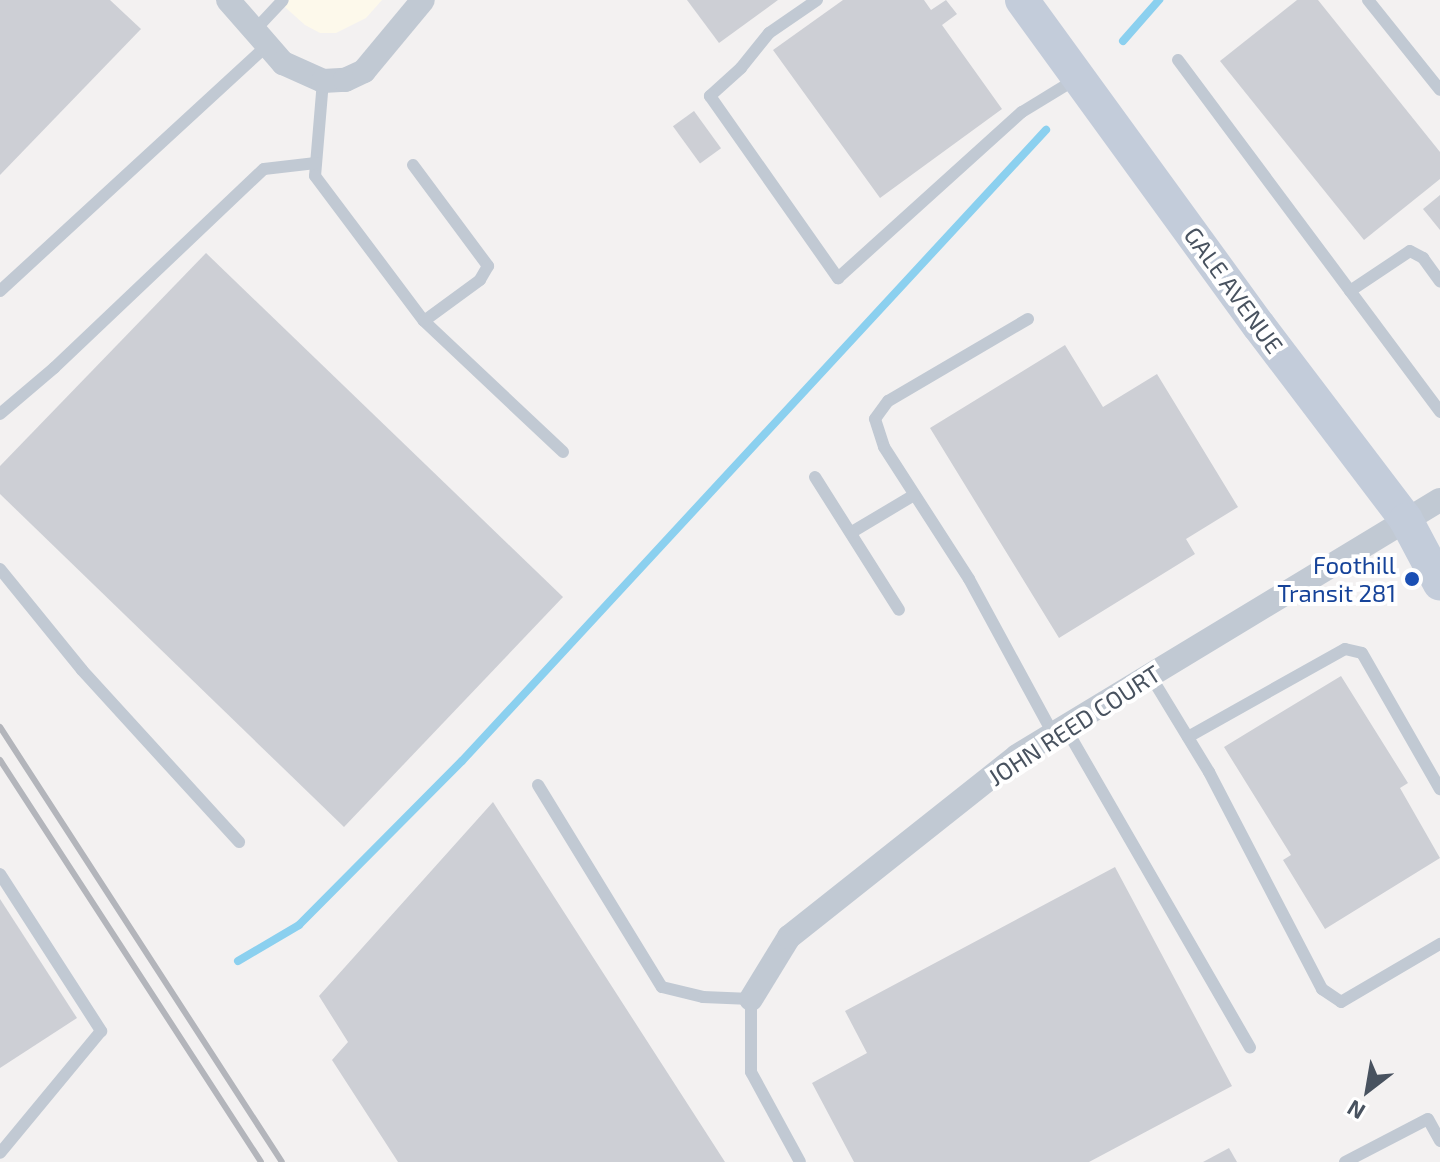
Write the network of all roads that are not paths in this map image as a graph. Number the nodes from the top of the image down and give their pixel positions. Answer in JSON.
{"nodes":[{"id":1,"x":228,"y":0,"type":"edge"},
{"id":2,"x":283,"y":0,"type":"edge"},
{"id":3,"x":423,"y":0,"type":"edge"},
{"id":4,"x":817,"y":0,"type":"edge"},
{"id":5,"x":1022,"y":0,"type":"edge"},
{"id":6,"x":1368,"y":0,"type":"edge"},
{"id":7,"x":260,"y":38,"type":"junction"},
{"id":8,"x":1178,"y":60,"type":"dead end"},
{"id":9,"x":1078,"y":77,"type":"junction"},
{"id":10,"x":323,"y":81,"type":"junction"},
{"id":11,"x":1440,"y":90,"type":"edge"},
{"id":12,"x":316,"y":163,"type":"junction"},
{"id":13,"x":413,"y":165,"type":"dead end"},
{"id":14,"x":1440,"y":281,"type":"edge"},
{"id":15,"x":0,"y":291,"type":"edge"},
{"id":16,"x":1350,"y":291,"type":"junction"},
{"id":17,"x":1028,"y":319,"type":"dead end"},
{"id":18,"x":424,"y":321,"type":"junction"},
{"id":19,"x":1440,"y":411,"type":"edge"},
{"id":20,"x":0,"y":414,"type":"edge"},
{"id":21,"x":563,"y":452,"type":"dead end"},
{"id":22,"x":815,"y":477,"type":"dead end"},
{"id":23,"x":914,"y":495,"type":"junction"},
{"id":24,"x":1440,"y":500,"type":"edge"},
{"id":25,"x":1406,"y":520,"type":"junction"},
{"id":26,"x":852,"y":532,"type":"junction"},
{"id":27,"x":0,"y":569,"type":"edge"},
{"id":28,"x":1440,"y":584,"type":"edge"},
{"id":29,"x":899,"y":610,"type":"dead end"},
{"id":30,"x":1150,"y":675,"type":"junction"},
{"id":31,"x":1059,"y":731,"type":"junction"},
{"id":32,"x":1188,"y":737,"type":"junction"},
{"id":33,"x":538,"y":785,"type":"dead end"},
{"id":34,"x":1440,"y":789,"type":"edge"},
{"id":35,"x":239,"y":842,"type":"dead end"},
{"id":36,"x":0,"y":874,"type":"edge"},
{"id":37,"x":1440,"y":944,"type":"edge"},
{"id":38,"x":751,"y":999,"type":"junction"},
{"id":39,"x":1250,"y":1048,"type":"dead end"},
{"id":40,"x":1434,"y":1116,"type":"edge"},
{"id":41,"x":1440,"y":1141,"type":"edge"},
{"id":42,"x":0,"y":1153,"type":"edge"},
{"id":43,"x":800,"y":1162,"type":"edge"},
{"id":44,"x":1345,"y":1162,"type":"edge"}],
"edges":[{"from":1,"to":7,"type":"street"},
{"from":2,"to":7,"type":"lane"},
{"from":3,"to":10,"type":"street"},
{"from":4,"to":9,"type":"lane"},
{"from":5,"to":9,"type":"main road","name":"GALE AVENUE"},
{"from":6,"to":11,"type":"lane"},
{"from":7,"to":10,"type":"street"},
{"from":7,"to":15,"type":"lane"},
{"from":8,"to":16,"type":"lane"},
{"from":9,"to":25,"type":"main road","name":"GALE AVENUE"},
{"from":10,"to":12,"type":"lane"},
{"from":12,"to":18,"type":"lane"},
{"from":12,"to":20,"type":"lane"},
{"from":13,"to":18,"type":"lane"},
{"from":14,"to":16,"type":"lane"},
{"from":16,"to":19,"type":"lane"},
{"from":17,"to":23,"type":"lane"},
{"from":18,"to":21,"type":"lane"},
{"from":22,"to":26,"type":"lane"},
{"from":23,"to":26,"type":"lane"},
{"from":23,"to":31,"type":"lane"},
{"from":24,"to":25,"type":"street","name":"JOHN REED COURT"},
{"from":25,"to":28,"type":"main road","name":"GALE AVENUE"},
{"from":25,"to":30,"type":"street","name":"JOHN REED COURT"},
{"from":26,"to":29,"type":"lane"},
{"from":27,"to":35,"type":"lane"},
{"from":30,"to":31,"type":"street","name":"JOHN REED COURT"},
{"from":30,"to":32,"type":"lane"},
{"from":31,"to":38,"type":"street","name":"JOHN REED COURT"},
{"from":31,"to":39,"type":"lane"},
{"from":32,"to":34,"type":"lane"},
{"from":32,"to":37,"type":"lane"},
{"from":33,"to":38,"type":"lane"},
{"from":36,"to":42,"type":"lane"},
{"from":38,"to":43,"type":"lane"},
{"from":40,"to":41,"type":"lane"},
{"from":40,"to":44,"type":"lane"}]}
